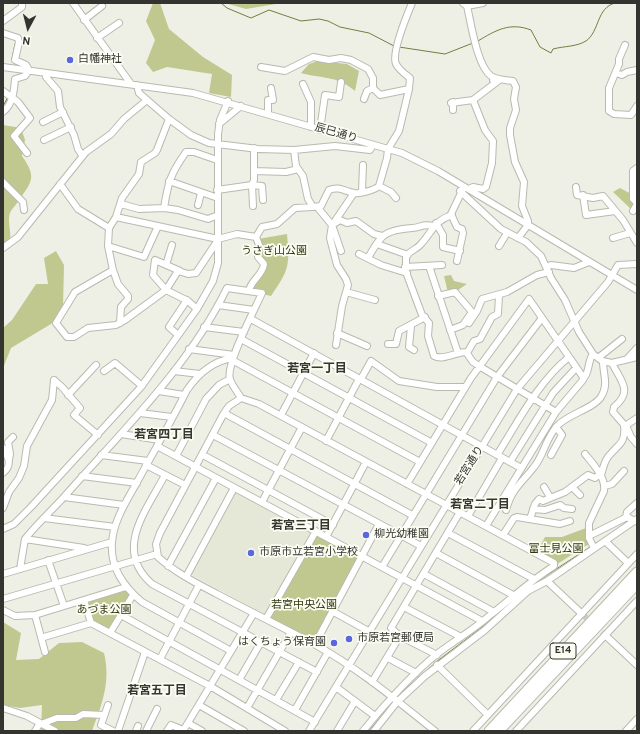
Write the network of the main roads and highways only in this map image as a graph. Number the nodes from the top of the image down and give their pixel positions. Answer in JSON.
{"nodes":[{"id":1,"x":637,"y":572,"type":"edge"},
{"id":2,"x":637,"y":584,"type":"edge"},
{"id":3,"x":489,"y":731,"type":"edge"},
{"id":4,"x":499,"y":731,"type":"edge"}],
"edges":[{"from":1,"to":3,"type":"highway","number":"E14"},
{"from":2,"to":4,"type":"highway","number":"E14"}]}
